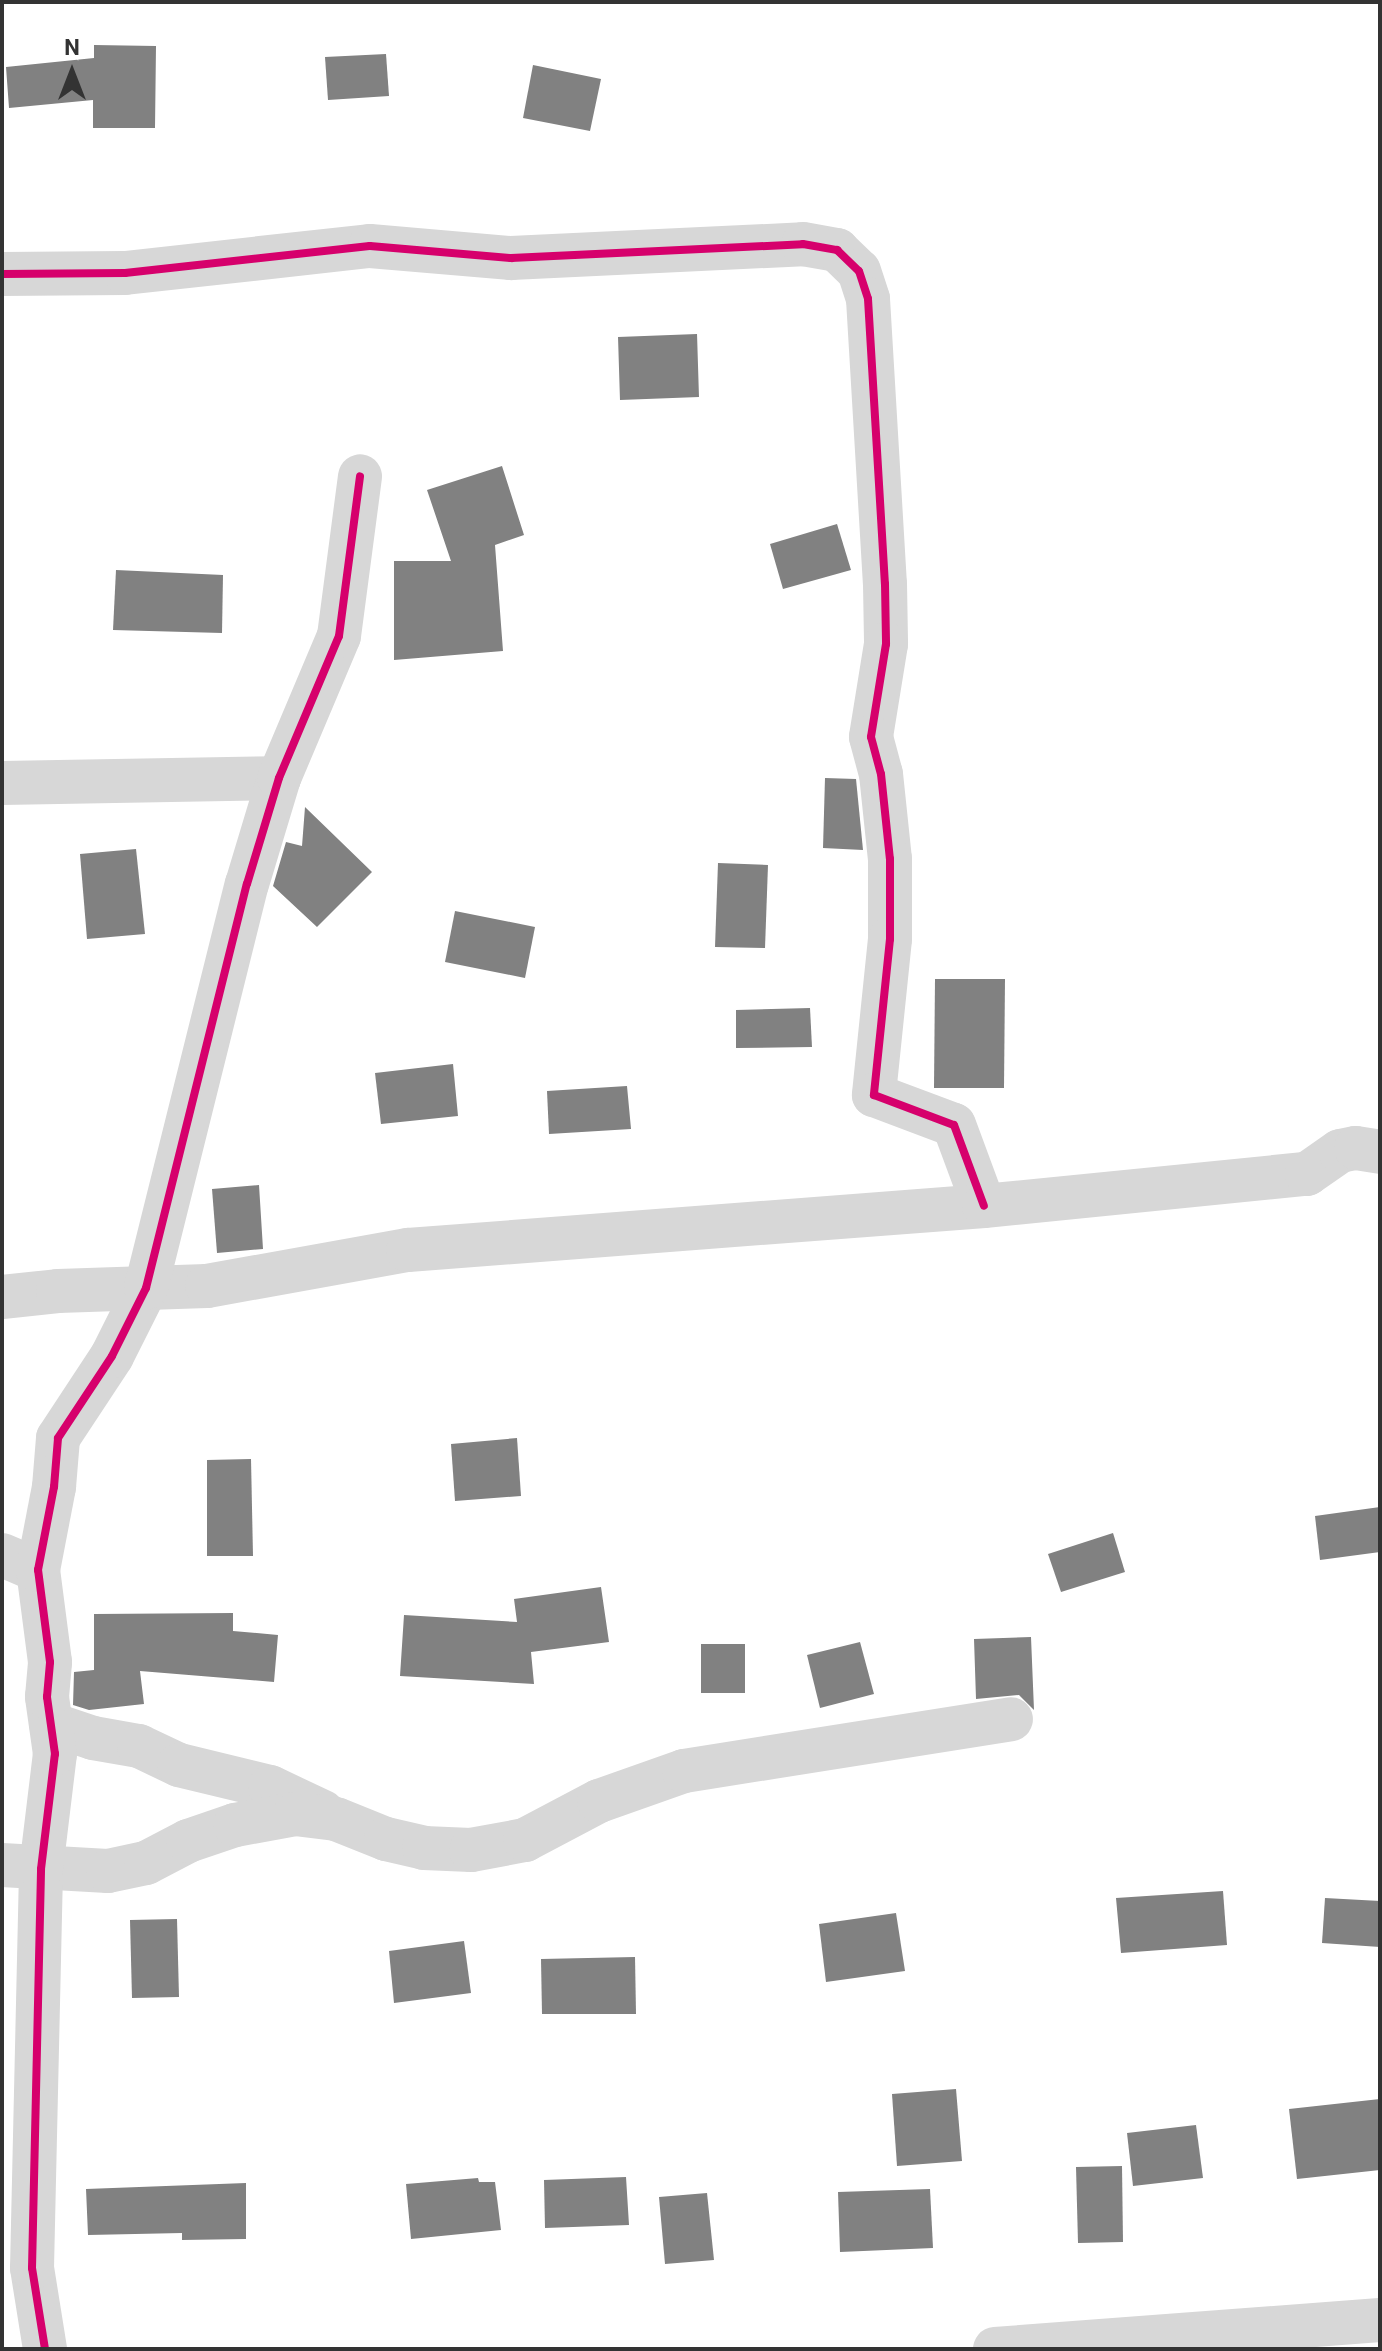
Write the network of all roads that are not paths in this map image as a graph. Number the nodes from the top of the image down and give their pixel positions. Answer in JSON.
{"nodes":[{"id":1,"x":2,"y":274,"type":"edge"},
{"id":2,"x":360,"y":476,"type":"dead end"},
{"id":3,"x":279,"y":778,"type":"junction"},
{"id":4,"x":2,"y":783,"type":"edge"},
{"id":5,"x":1380,"y":1152,"type":"edge"},
{"id":6,"x":984,"y":1206,"type":"junction"},
{"id":7,"x":146,"y":1288,"type":"junction"},
{"id":8,"x":2,"y":1297,"type":"edge"},
{"id":9,"x":20,"y":1562,"type":"edge"},
{"id":10,"x":1011,"y":1719,"type":"dead end"},
{"id":11,"x":51,"y":1724,"type":"junction"},
{"id":12,"x":336,"y":1819,"type":"junction"},
{"id":13,"x":22,"y":1867,"type":"edge"},
{"id":14,"x":1380,"y":2320,"type":"edge"},
{"id":15,"x":45,"y":2349,"type":"edge"},
{"id":16,"x":995,"y":2349,"type":"edge"}],
"edges":[{"from":1,"to":6,"type":"street"},
{"from":2,"to":3,"type":"street"},
{"from":3,"to":4,"type":"street"},
{"from":3,"to":7,"type":"street"},
{"from":5,"to":6,"type":"street"},
{"from":6,"to":7,"type":"street"},
{"from":7,"to":8,"type":"street"},
{"from":7,"to":9,"type":"street"},
{"from":9,"to":11,"type":"street"},
{"from":10,"to":12,"type":"street"},
{"from":11,"to":12,"type":"street"},
{"from":11,"to":13,"type":"street"},
{"from":12,"to":13,"type":"street"},
{"from":13,"to":15,"type":"street"},
{"from":14,"to":16,"type":"street"}]}
